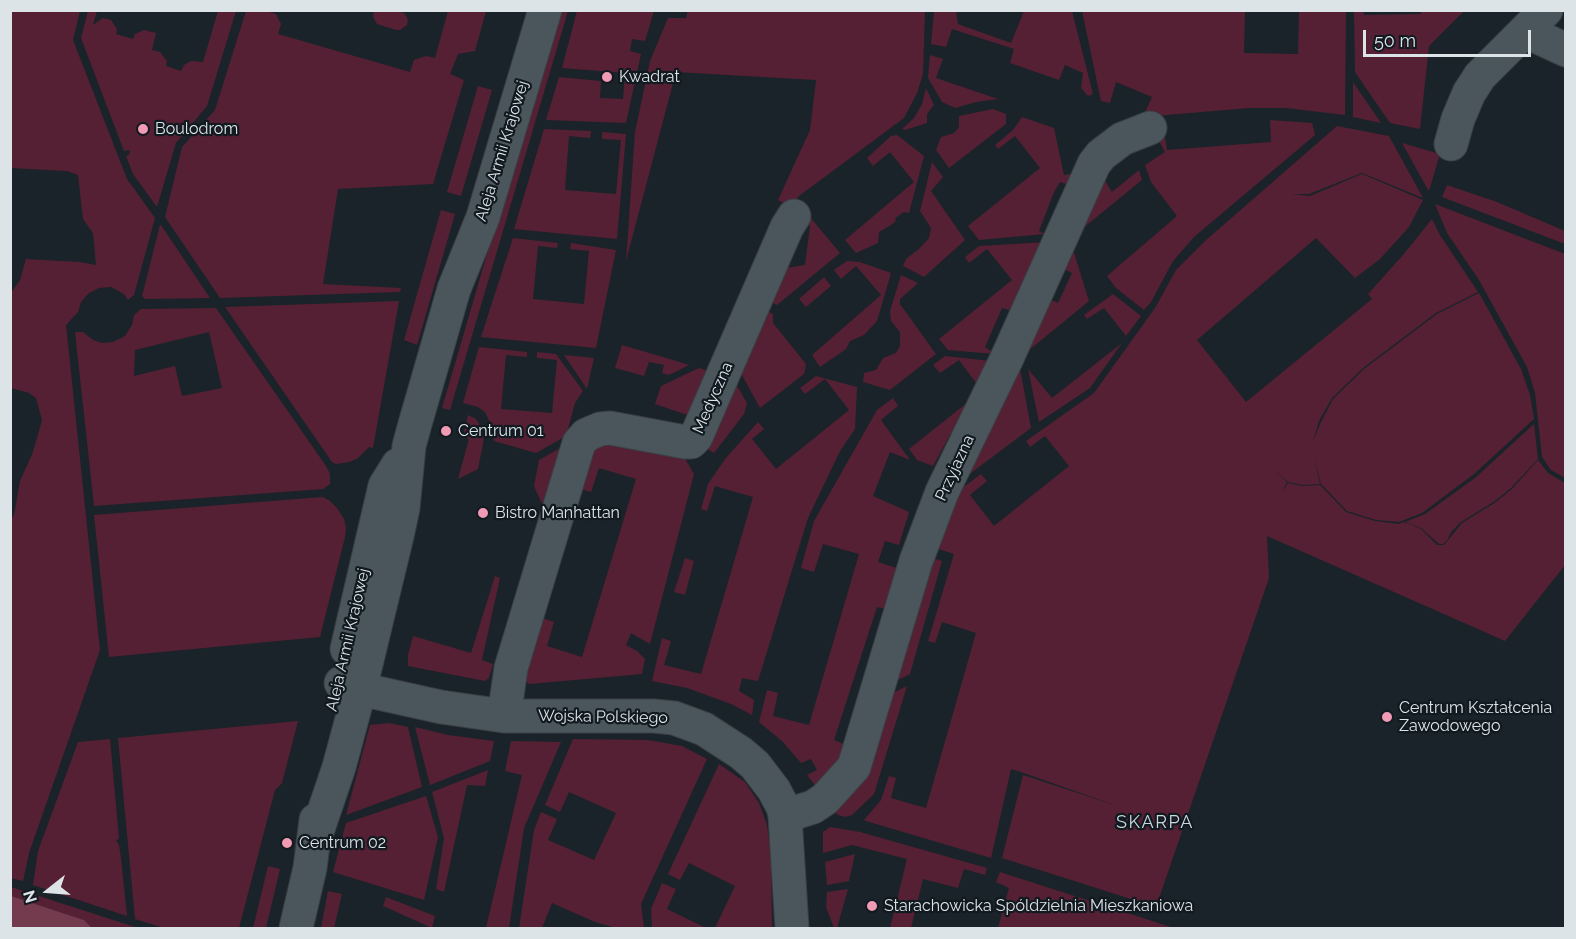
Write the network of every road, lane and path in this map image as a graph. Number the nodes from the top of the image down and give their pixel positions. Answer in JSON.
{"nodes":[{"id":1,"x":524,"y":10,"type":"edge"},
{"id":2,"x":545,"y":10,"type":"edge"},
{"id":3,"x":1535,"y":21,"type":"edge"},
{"id":4,"x":1566,"y":50,"type":"edge"},
{"id":5,"x":1150,"y":128,"type":"dead end"},
{"id":6,"x":1451,"y":144,"type":"dead end"},
{"id":7,"x":794,"y":216,"type":"dead end"},
{"id":8,"x":454,"y":289,"type":"junction"},
{"id":9,"x":350,"y":686,"type":"junction"},
{"id":10,"x":504,"y":716,"type":"junction"},
{"id":11,"x":786,"y":816,"type":"junction"},
{"id":12,"x":296,"y":928,"type":"edge"},
{"id":13,"x":792,"y":928,"type":"edge"}],
"edges":[{"from":1,"to":8,"type":"street","name":"Aleja Armii Krajowej"},
{"from":2,"to":8,"type":"street","name":"Aleja Armii Krajowej"},
{"from":3,"to":4,"type":"street"},
{"from":3,"to":6,"type":"street"},
{"from":5,"to":11,"type":"street","name":"Przyjazna"},
{"from":7,"to":10,"type":"street","name":"Medyczna"},
{"from":8,"to":9,"type":"street","name":"Aleja Armii Krajowej"},
{"from":9,"to":10,"type":"street","name":"Wojska Polskiego"},
{"from":9,"to":12,"type":"street","name":"Aleja Armii Krajowej"},
{"from":10,"to":11,"type":"street","name":"Wojska Polskiego"},
{"from":11,"to":13,"type":"street","name":"Wojska Polskiego"}]}
